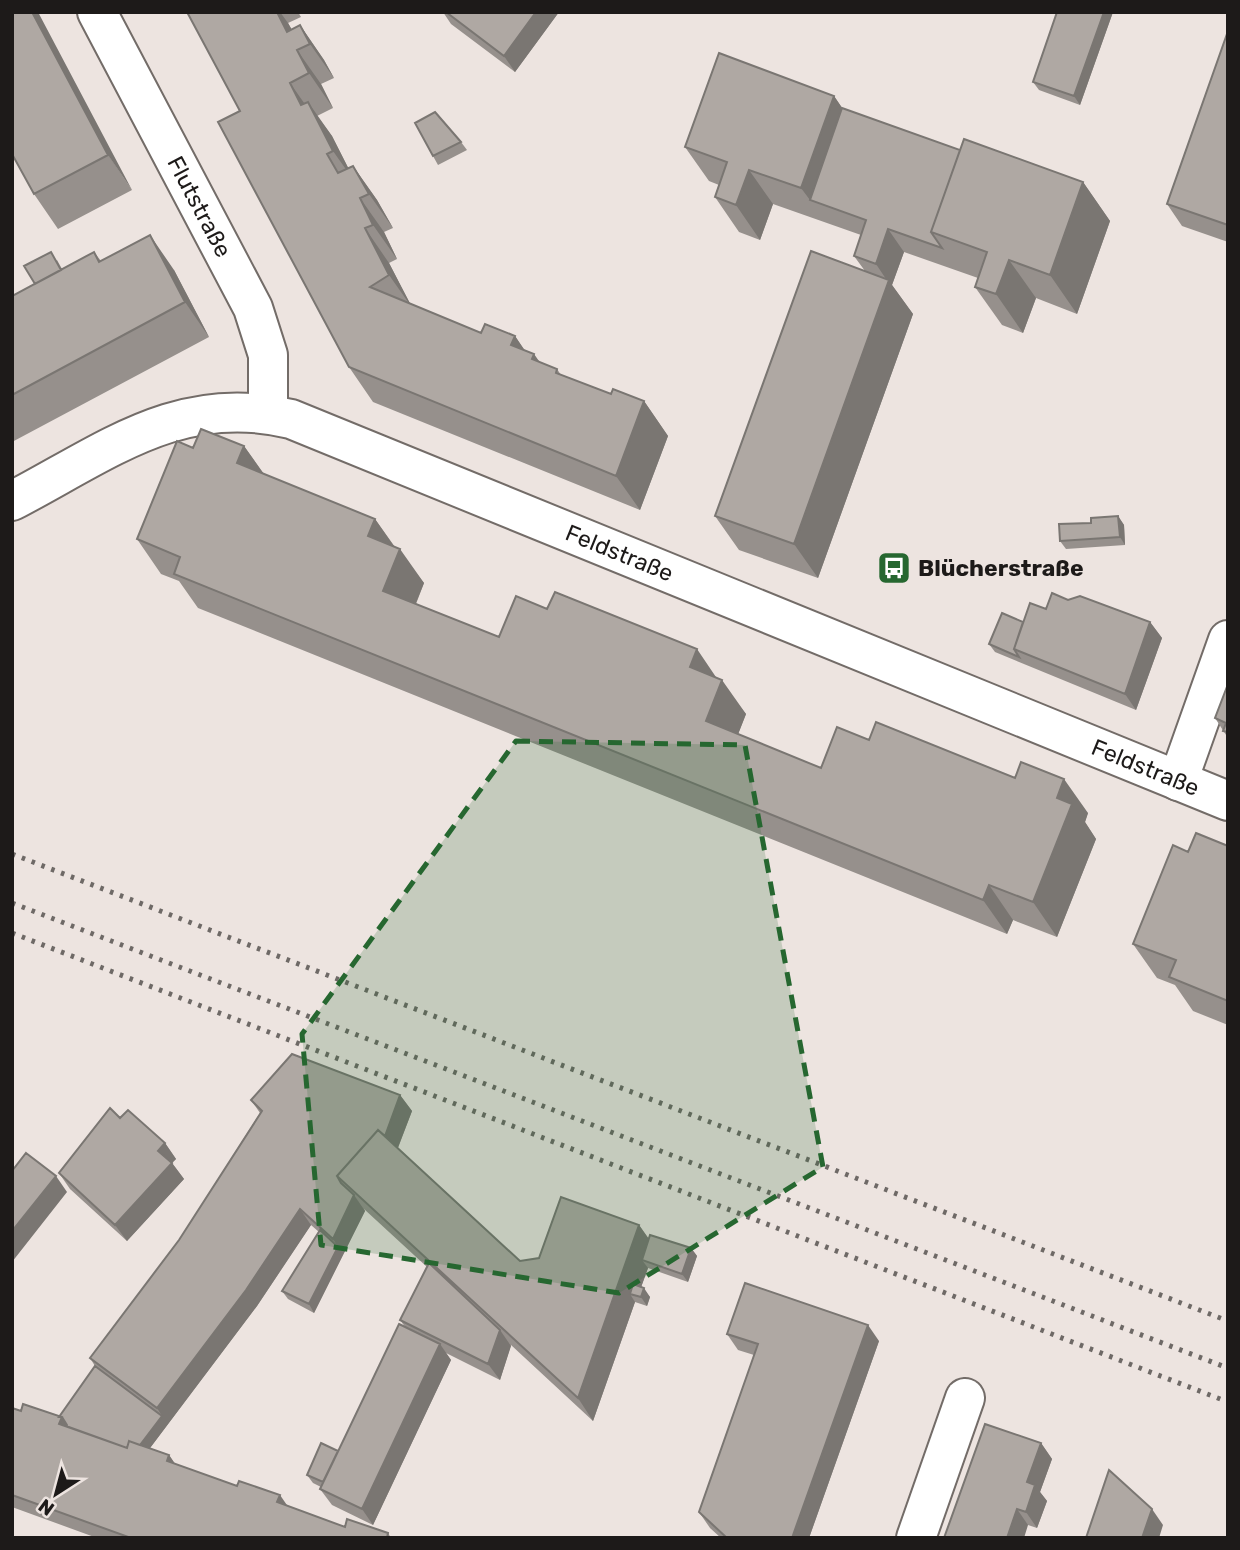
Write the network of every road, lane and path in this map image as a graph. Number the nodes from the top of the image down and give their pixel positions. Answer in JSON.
{"nodes":[{"id":1,"x":97,"y":12,"type":"edge"},
{"id":2,"x":268,"y":413,"type":"junction"},
{"id":3,"x":12,"y":501,"type":"edge"},
{"id":4,"x":1228,"y":640,"type":"edge"},
{"id":5,"x":1178,"y":781,"type":"junction"},
{"id":6,"x":1228,"y":801,"type":"edge"},
{"id":7,"x":965,"y":1398,"type":"dead end"},
{"id":8,"x":916,"y":1538,"type":"edge"}],
"edges":[{"from":1,"to":2,"type":"street","name":"Flutstraße"},
{"from":2,"to":3,"type":"street","name":"Feldstraße"},
{"from":2,"to":5,"type":"street","name":"Feldstraße"},
{"from":4,"to":5,"type":"street"},
{"from":5,"to":6,"type":"street","name":"Feldstraße"},
{"from":7,"to":8,"type":"street"}]}
